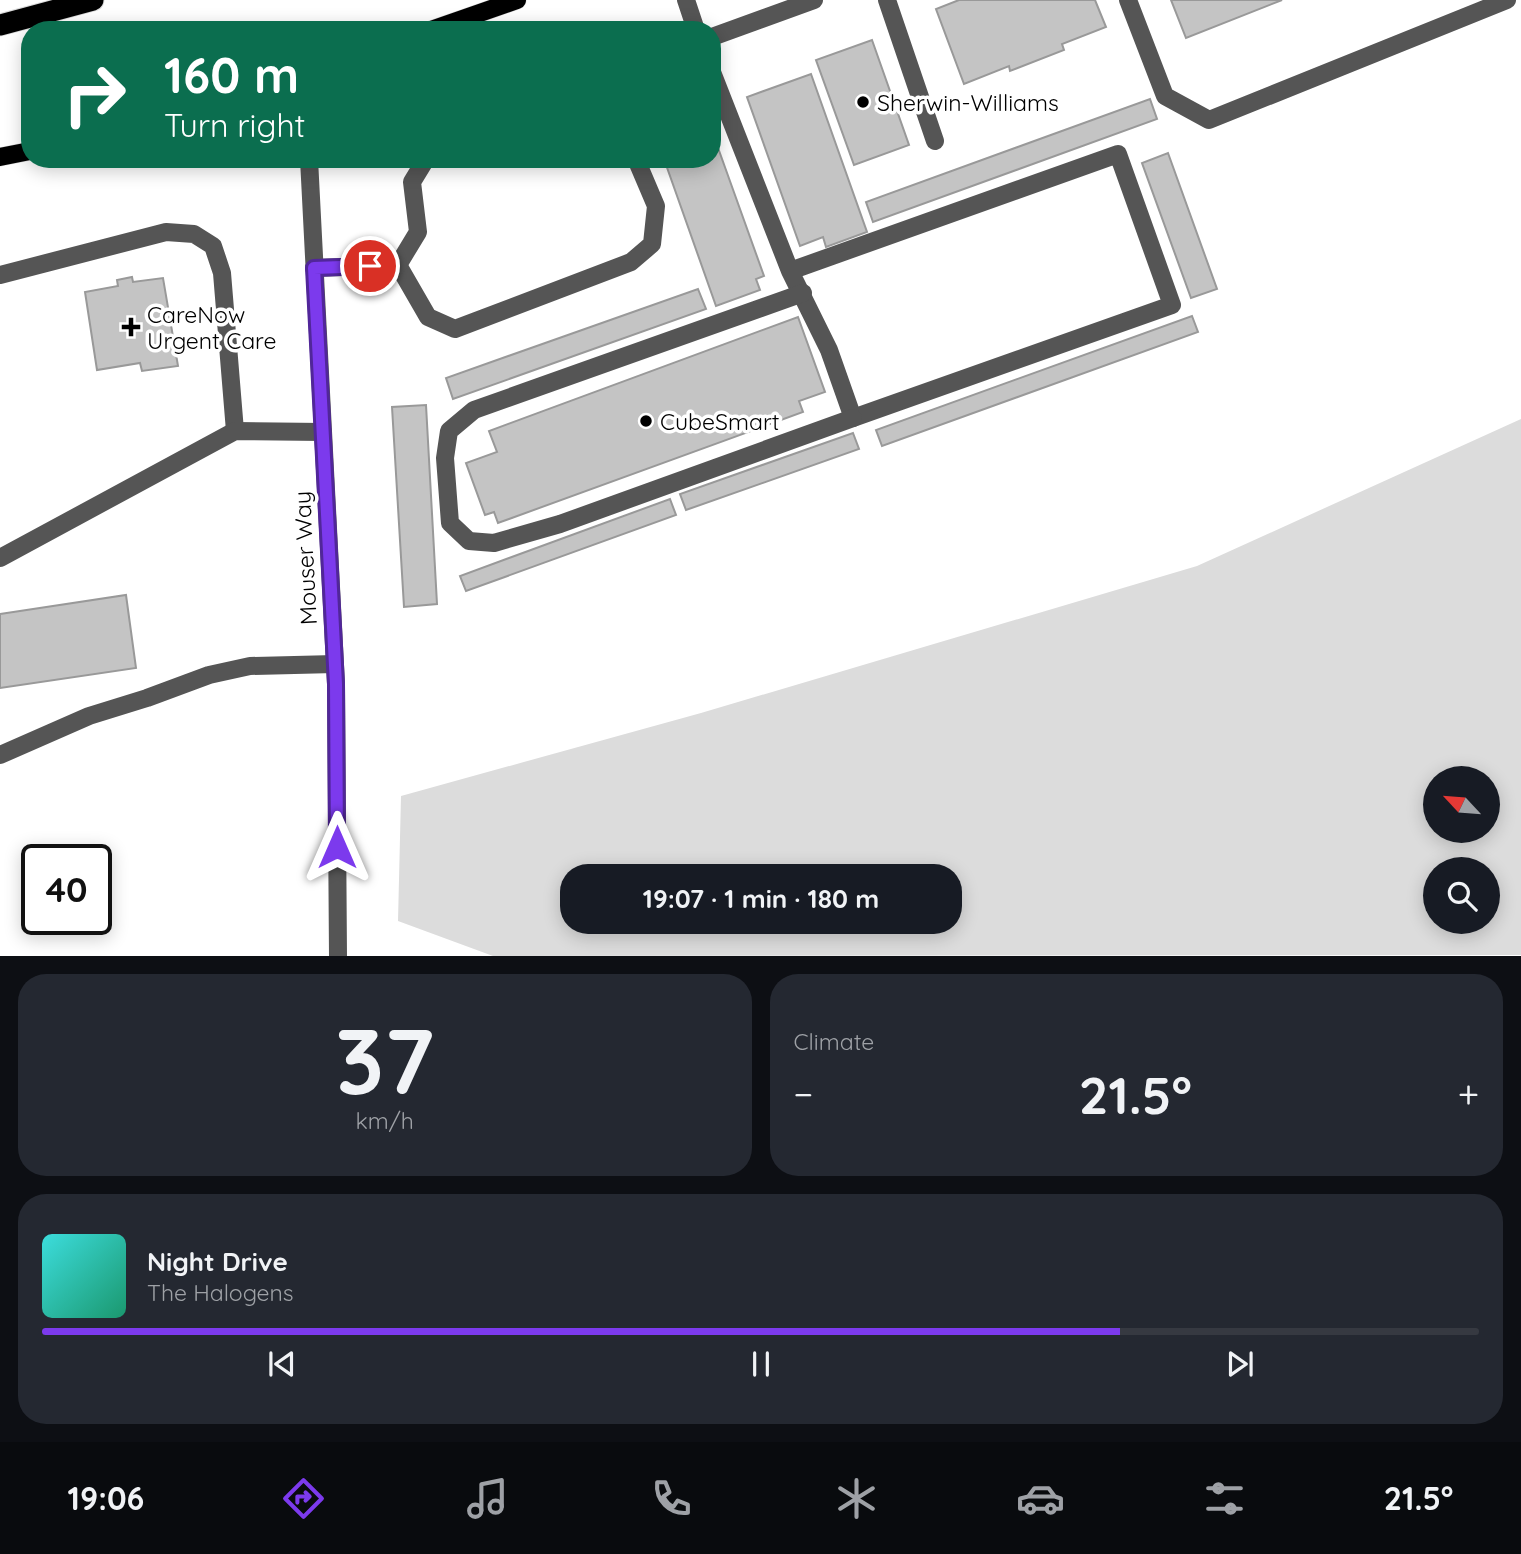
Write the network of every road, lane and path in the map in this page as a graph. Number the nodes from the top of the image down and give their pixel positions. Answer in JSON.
{"nodes":[{"id":1,"x":93,"y":0,"type":"edge"},
{"id":2,"x":517,"y":0,"type":"edge"},
{"id":3,"x":686,"y":0,"type":"edge"},
{"id":4,"x":814,"y":0,"type":"edge"},
{"id":5,"x":887,"y":0,"type":"edge"},
{"id":6,"x":1128,"y":0,"type":"edge"},
{"id":7,"x":1501,"y":1,"type":"edge"},
{"id":8,"x":457,"y":21,"type":"edge"},
{"id":9,"x":693,"y":21,"type":"edge"},
{"id":10,"x":0,"y":25,"type":"edge"},
{"id":11,"x":721,"y":34,"type":"edge"},
{"id":12,"x":721,"y":95,"type":"edge"},
{"id":13,"x":935,"y":141,"type":"dead end"},
{"id":14,"x":21,"y":152,"type":"edge"},
{"id":15,"x":0,"y":157,"type":"edge"},
{"id":16,"x":309,"y":168,"type":"edge"},
{"id":17,"x":421,"y":168,"type":"edge"},
{"id":18,"x":640,"y":168,"type":"edge"},
{"id":19,"x":398,"y":265,"type":"junction"},
{"id":20,"x":314,"y":268,"type":"junction"},
{"id":21,"x":790,"y":271,"type":"junction"},
{"id":22,"x":0,"y":275,"type":"edge"},
{"id":23,"x":803,"y":293,"type":"junction"},
{"id":24,"x":853,"y":418,"type":"junction"},
{"id":25,"x":235,"y":431,"type":"junction"},
{"id":26,"x":323,"y":432,"type":"junction"},
{"id":27,"x":0,"y":558,"type":"edge"},
{"id":28,"x":335,"y":664,"type":"junction"},
{"id":29,"x":0,"y":755,"type":"edge"},
{"id":30,"x":338,"y":956,"type":"edge"}],
"edges":[{"from":1,"to":10,"type":"highway"},
{"from":2,"to":8,"type":"main road"},
{"from":3,"to":9,"type":"street"},
{"from":4,"to":11,"type":"street"},
{"from":5,"to":13,"type":"street"},
{"from":6,"to":7,"type":"street"},
{"from":12,"to":21,"type":"street"},
{"from":14,"to":15,"type":"main road"},
{"from":16,"to":20,"type":"street","name":"Mouser Way"},
{"from":17,"to":19,"type":"street"},
{"from":18,"to":19,"type":"street"},
{"from":19,"to":20,"type":"street"},
{"from":20,"to":26,"type":"street","name":"Mouser Way"},
{"from":21,"to":23,"type":"street"},
{"from":21,"to":24,"type":"street"},
{"from":22,"to":25,"type":"street"},
{"from":23,"to":24,"type":"street"},
{"from":23,"to":24,"type":"street"},
{"from":25,"to":26,"type":"street"},
{"from":25,"to":27,"type":"street"},
{"from":26,"to":28,"type":"street","name":"Mouser Way"},
{"from":28,"to":29,"type":"street"},
{"from":28,"to":30,"type":"street","name":"Mouser Way"}]}
